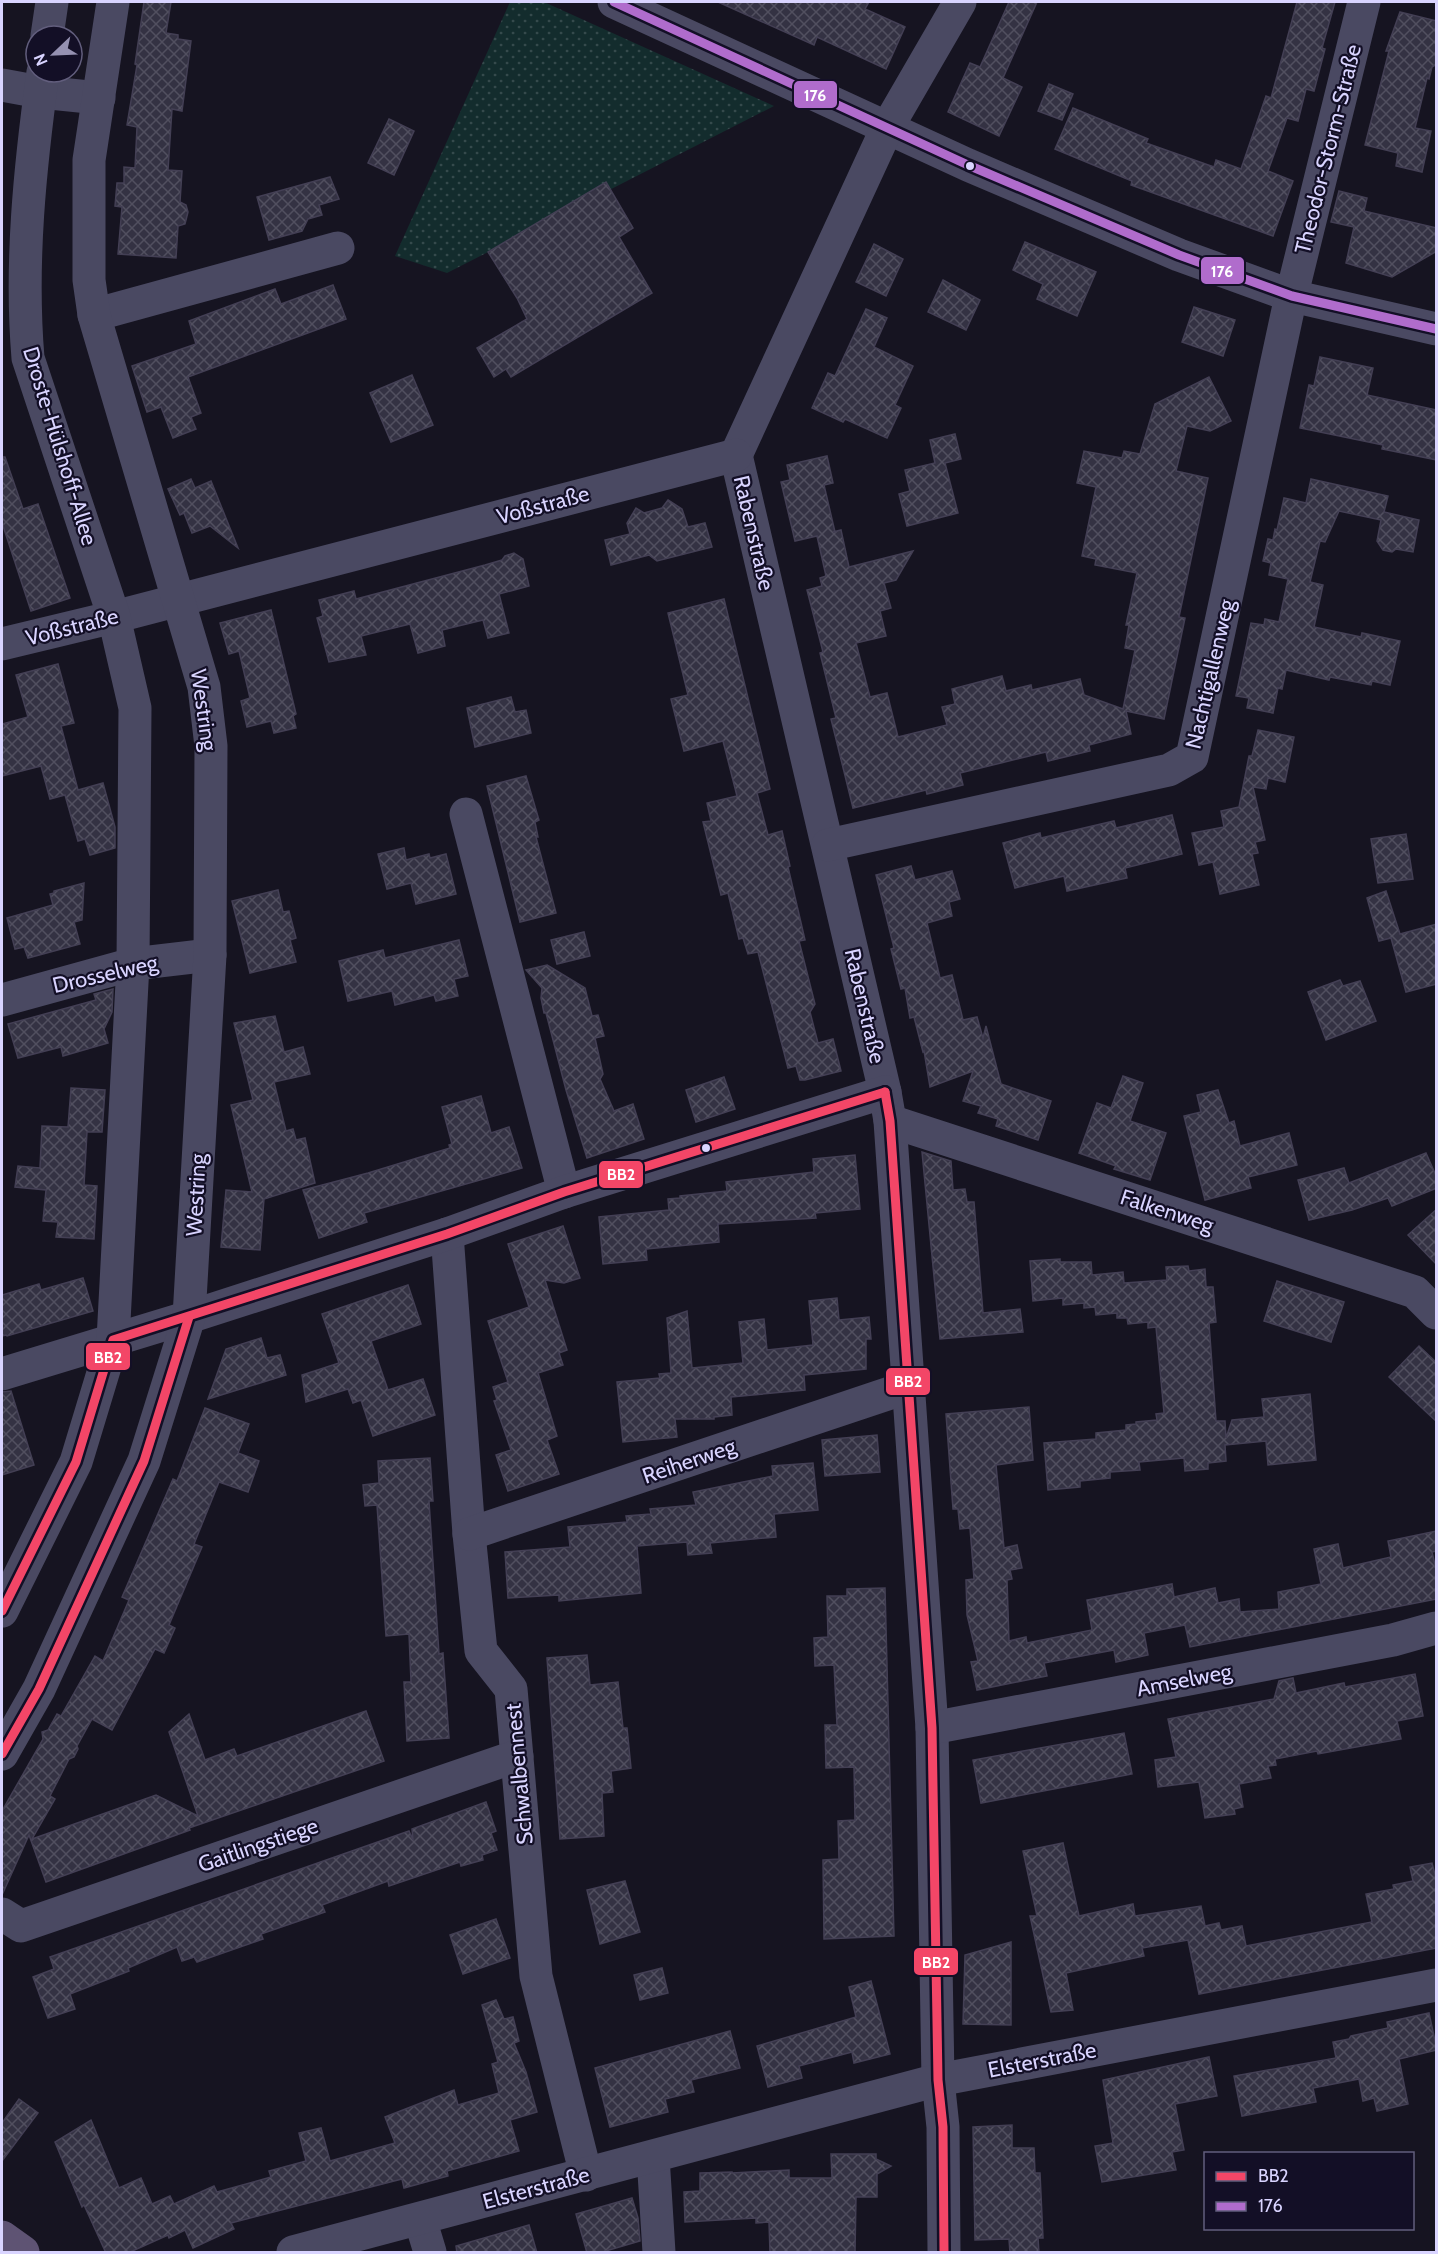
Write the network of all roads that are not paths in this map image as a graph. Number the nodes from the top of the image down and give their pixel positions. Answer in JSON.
{"nodes":[{"id":1,"x":52,"y":2,"type":"edge"},
{"id":2,"x":113,"y":2,"type":"edge"},
{"id":3,"x":614,"y":2,"type":"edge"},
{"id":4,"x":960,"y":2,"type":"edge"},
{"id":5,"x":1364,"y":2,"type":"edge"},
{"id":6,"x":49,"y":24,"type":"edge"},
{"id":7,"x":24,"y":83,"type":"edge"},
{"id":8,"x":41,"y":84,"type":"edge"},
{"id":9,"x":48,"y":84,"type":"edge"},
{"id":10,"x":2,"y":85,"type":"edge"},
{"id":11,"x":99,"y":98,"type":"junction"},
{"id":12,"x":887,"y":128,"type":"junction"},
{"id":13,"x":338,"y":248,"type":"dead end"},
{"id":14,"x":1292,"y":296,"type":"junction"},
{"id":15,"x":94,"y":315,"type":"junction"},
{"id":16,"x":1437,"y":328,"type":"edge"},
{"id":17,"x":736,"y":455,"type":"junction"},
{"id":18,"x":180,"y":600,"type":"junction"},
{"id":19,"x":114,"y":617,"type":"junction"},
{"id":20,"x":2,"y":644,"type":"edge"},
{"id":21,"x":466,"y":814,"type":"dead end"},
{"id":22,"x":828,"y":845,"type":"junction"},
{"id":23,"x":210,"y":955,"type":"junction"},
{"id":24,"x":133,"y":964,"type":"junction"},
{"id":25,"x":2,"y":1000,"type":"edge"},
{"id":26,"x":888,"y":1106,"type":"junction"},
{"id":27,"x":564,"y":1192,"type":"junction"},
{"id":28,"x":447,"y":1234,"type":"junction"},
{"id":29,"x":1437,"y":1313,"type":"edge"},
{"id":30,"x":189,"y":1317,"type":"junction"},
{"id":31,"x":113,"y":1340,"type":"junction"},
{"id":32,"x":2,"y":1374,"type":"edge"},
{"id":33,"x":908,"y":1387,"type":"junction"},
{"id":34,"x":469,"y":1534,"type":"junction"},
{"id":35,"x":2,"y":1611,"type":"edge"},
{"id":36,"x":1437,"y":1628,"type":"edge"},
{"id":37,"x":932,"y":1728,"type":"junction"},
{"id":38,"x":2,"y":1755,"type":"edge"},
{"id":39,"x":517,"y":1756,"type":"junction"},
{"id":40,"x":2,"y":1914,"type":"edge"},
{"id":41,"x":1437,"y":1985,"type":"edge"},
{"id":42,"x":938,"y":2080,"type":"junction"},
{"id":43,"x":653,"y":2157,"type":"junction"},
{"id":44,"x":586,"y":2175,"type":"junction"},
{"id":45,"x":420,"y":2219,"type":"junction"},
{"id":46,"x":2,"y":2237,"type":"edge"},
{"id":47,"x":23,"y":2253,"type":"edge"},
{"id":48,"x":293,"y":2253,"type":"edge"},
{"id":49,"x":430,"y":2253,"type":"edge"},
{"id":50,"x":659,"y":2253,"type":"edge"},
{"id":51,"x":944,"y":2253,"type":"edge"}],
"edges":[{"from":1,"to":6,"type":"street"},
{"from":2,"to":11,"type":"street"},
{"from":3,"to":12,"type":"street"},
{"from":4,"to":12,"type":"street"},
{"from":5,"to":14,"type":"street","name":"Theodor-Storm-Straße"},
{"from":7,"to":10,"type":"street"},
{"from":8,"to":19,"type":"street","name":"Droste-Hülshoff-Allee"},
{"from":9,"to":11,"type":"street"},
{"from":11,"to":15,"type":"street"},
{"from":12,"to":14,"type":"street"},
{"from":12,"to":17,"type":"street"},
{"from":13,"to":15,"type":"street"},
{"from":14,"to":16,"type":"street"},
{"from":14,"to":22,"type":"street","name":"Nachtigallenweg"},
{"from":15,"to":18,"type":"street"},
{"from":17,"to":18,"type":"street","name":"Voßstraße"},
{"from":17,"to":22,"type":"street","name":"Rabenstraße"},
{"from":18,"to":19,"type":"street","name":"Voßstraße"},
{"from":18,"to":23,"type":"street","name":"Westring"},
{"from":19,"to":20,"type":"street","name":"Voßstraße"},
{"from":19,"to":24,"type":"street"},
{"from":21,"to":27,"type":"street"},
{"from":22,"to":26,"type":"street","name":"Rabenstraße"},
{"from":23,"to":24,"type":"street","name":"Drosselweg"},
{"from":23,"to":30,"type":"street","name":"Westring"},
{"from":24,"to":25,"type":"street","name":"Drosselweg"},
{"from":24,"to":31,"type":"street"},
{"from":26,"to":27,"type":"street"},
{"from":26,"to":29,"type":"street","name":"Falkenweg"},
{"from":26,"to":33,"type":"street","name":"Rabenstraße"},
{"from":27,"to":28,"type":"street"},
{"from":28,"to":30,"type":"street"},
{"from":28,"to":34,"type":"street","name":"Schwalbennest"},
{"from":30,"to":31,"type":"street"},
{"from":30,"to":38,"type":"street","name":"Westring"},
{"from":31,"to":32,"type":"street"},
{"from":31,"to":35,"type":"street"},
{"from":33,"to":34,"type":"street","name":"Reiherweg"},
{"from":33,"to":37,"type":"street","name":"Rabenstraße"},
{"from":34,"to":39,"type":"street","name":"Schwalbennest"},
{"from":36,"to":37,"type":"street","name":"Amselweg"},
{"from":37,"to":42,"type":"street","name":"Rabenstraße"},
{"from":39,"to":40,"type":"street","name":"Gaitlingstiege"},
{"from":39,"to":44,"type":"street","name":"Schwalbennest"},
{"from":41,"to":42,"type":"street","name":"Elsterstraße"},
{"from":42,"to":43,"type":"street","name":"Elsterstraße"},
{"from":42,"to":51,"type":"street","name":"Rabenstraße"},
{"from":43,"to":44,"type":"street","name":"Elsterstraße"},
{"from":43,"to":50,"type":"street"},
{"from":44,"to":45,"type":"street","name":"Elsterstraße"},
{"from":45,"to":48,"type":"street","name":"Elsterstraße"},
{"from":45,"to":49,"type":"street"},
{"from":46,"to":47,"type":"main road"}]}
